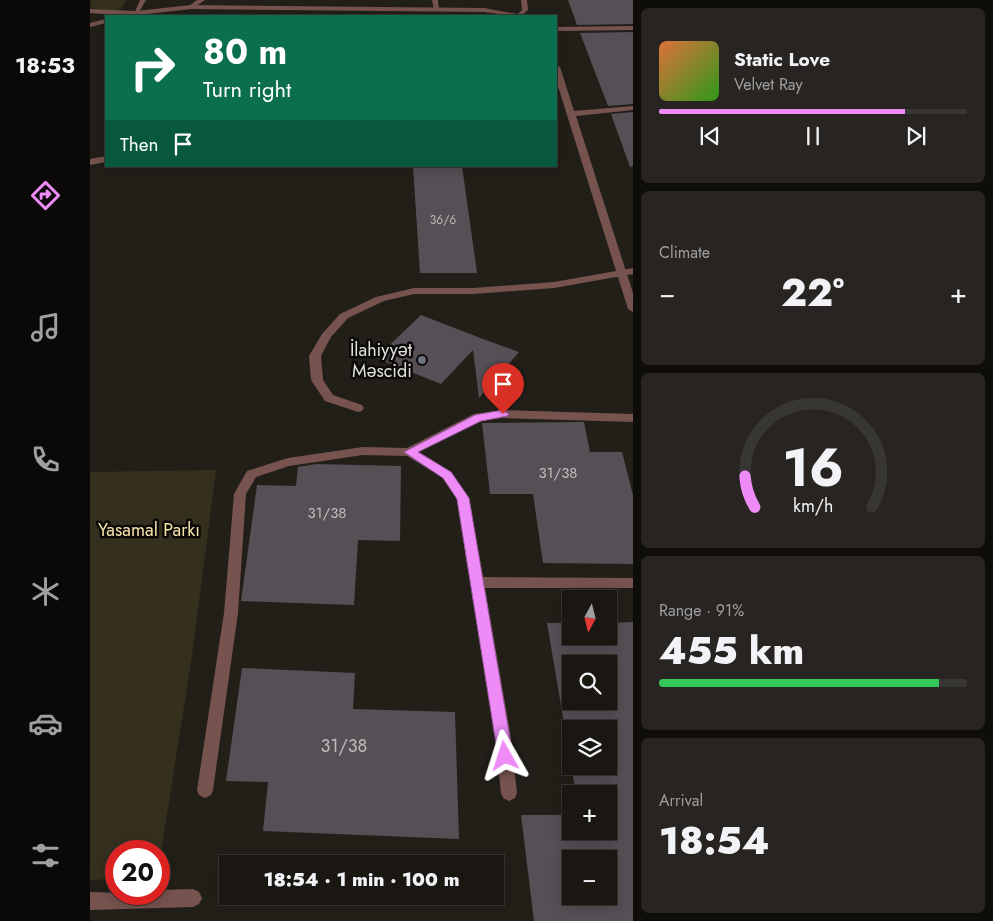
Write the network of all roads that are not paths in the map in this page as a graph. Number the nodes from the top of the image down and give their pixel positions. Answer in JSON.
{"nodes":[{"id":1,"x":143,"y":0,"type":"edge"},
{"id":2,"x":202,"y":0,"type":"edge"},
{"id":3,"x":435,"y":0,"type":"edge"},
{"id":4,"x":524,"y":0,"type":"edge"},
{"id":5,"x":191,"y":8,"type":"junction"},
{"id":6,"x":437,"y":10,"type":"junction"},
{"id":7,"x":90,"y":11,"type":"edge"},
{"id":8,"x":136,"y":13,"type":"junction"},
{"id":9,"x":128,"y":15,"type":"edge"},
{"id":10,"x":523,"y":15,"type":"edge"},
{"id":11,"x":105,"y":21,"type":"edge"},
{"id":12,"x":90,"y":26,"type":"edge"},
{"id":13,"x":633,"y":28,"type":"edge"},
{"id":14,"x":557,"y":29,"type":"edge"},
{"id":15,"x":557,"y":70,"type":"edge"},
{"id":16,"x":633,"y":108,"type":"edge"},
{"id":17,"x":573,"y":114,"type":"junction"},
{"id":18,"x":105,"y":159,"type":"edge"},
{"id":19,"x":90,"y":162,"type":"edge"},
{"id":20,"x":633,"y":271,"type":"edge"},
{"id":21,"x":620,"y":272,"type":"junction"},
{"id":22,"x":633,"y":309,"type":"edge"},
{"id":23,"x":358,"y":408,"type":"dead end"},
{"id":24,"x":633,"y":418,"type":"edge"},
{"id":25,"x":409,"y":452,"type":"junction"},
{"id":26,"x":477,"y":582,"type":"junction"},
{"id":27,"x":633,"y":583,"type":"edge"},
{"id":28,"x":205,"y":790,"type":"dead end"},
{"id":29,"x":508,"y":792,"type":"dead end"},
{"id":30,"x":194,"y":898,"type":"dead end"},
{"id":31,"x":90,"y":901,"type":"edge"}],
"edges":[{"from":1,"to":8,"type":"street"},
{"from":2,"to":5,"type":"street"},
{"from":3,"to":6,"type":"street"},
{"from":4,"to":10,"type":"street"},
{"from":5,"to":6,"type":"street"},
{"from":5,"to":8,"type":"street"},
{"from":6,"to":10,"type":"street"},
{"from":7,"to":8,"type":"street"},
{"from":8,"to":9,"type":"street"},
{"from":11,"to":12,"type":"street"},
{"from":13,"to":14,"type":"street"},
{"from":15,"to":17,"type":"street"},
{"from":16,"to":17,"type":"street"},
{"from":17,"to":21,"type":"street"},
{"from":18,"to":19,"type":"street"},
{"from":20,"to":21,"type":"street"},
{"from":21,"to":22,"type":"street"},
{"from":21,"to":23,"type":"street"},
{"from":24,"to":25,"type":"street"},
{"from":25,"to":26,"type":"street"},
{"from":25,"to":28,"type":"street"},
{"from":26,"to":27,"type":"street"},
{"from":26,"to":29,"type":"street"},
{"from":30,"to":31,"type":"street"}]}
